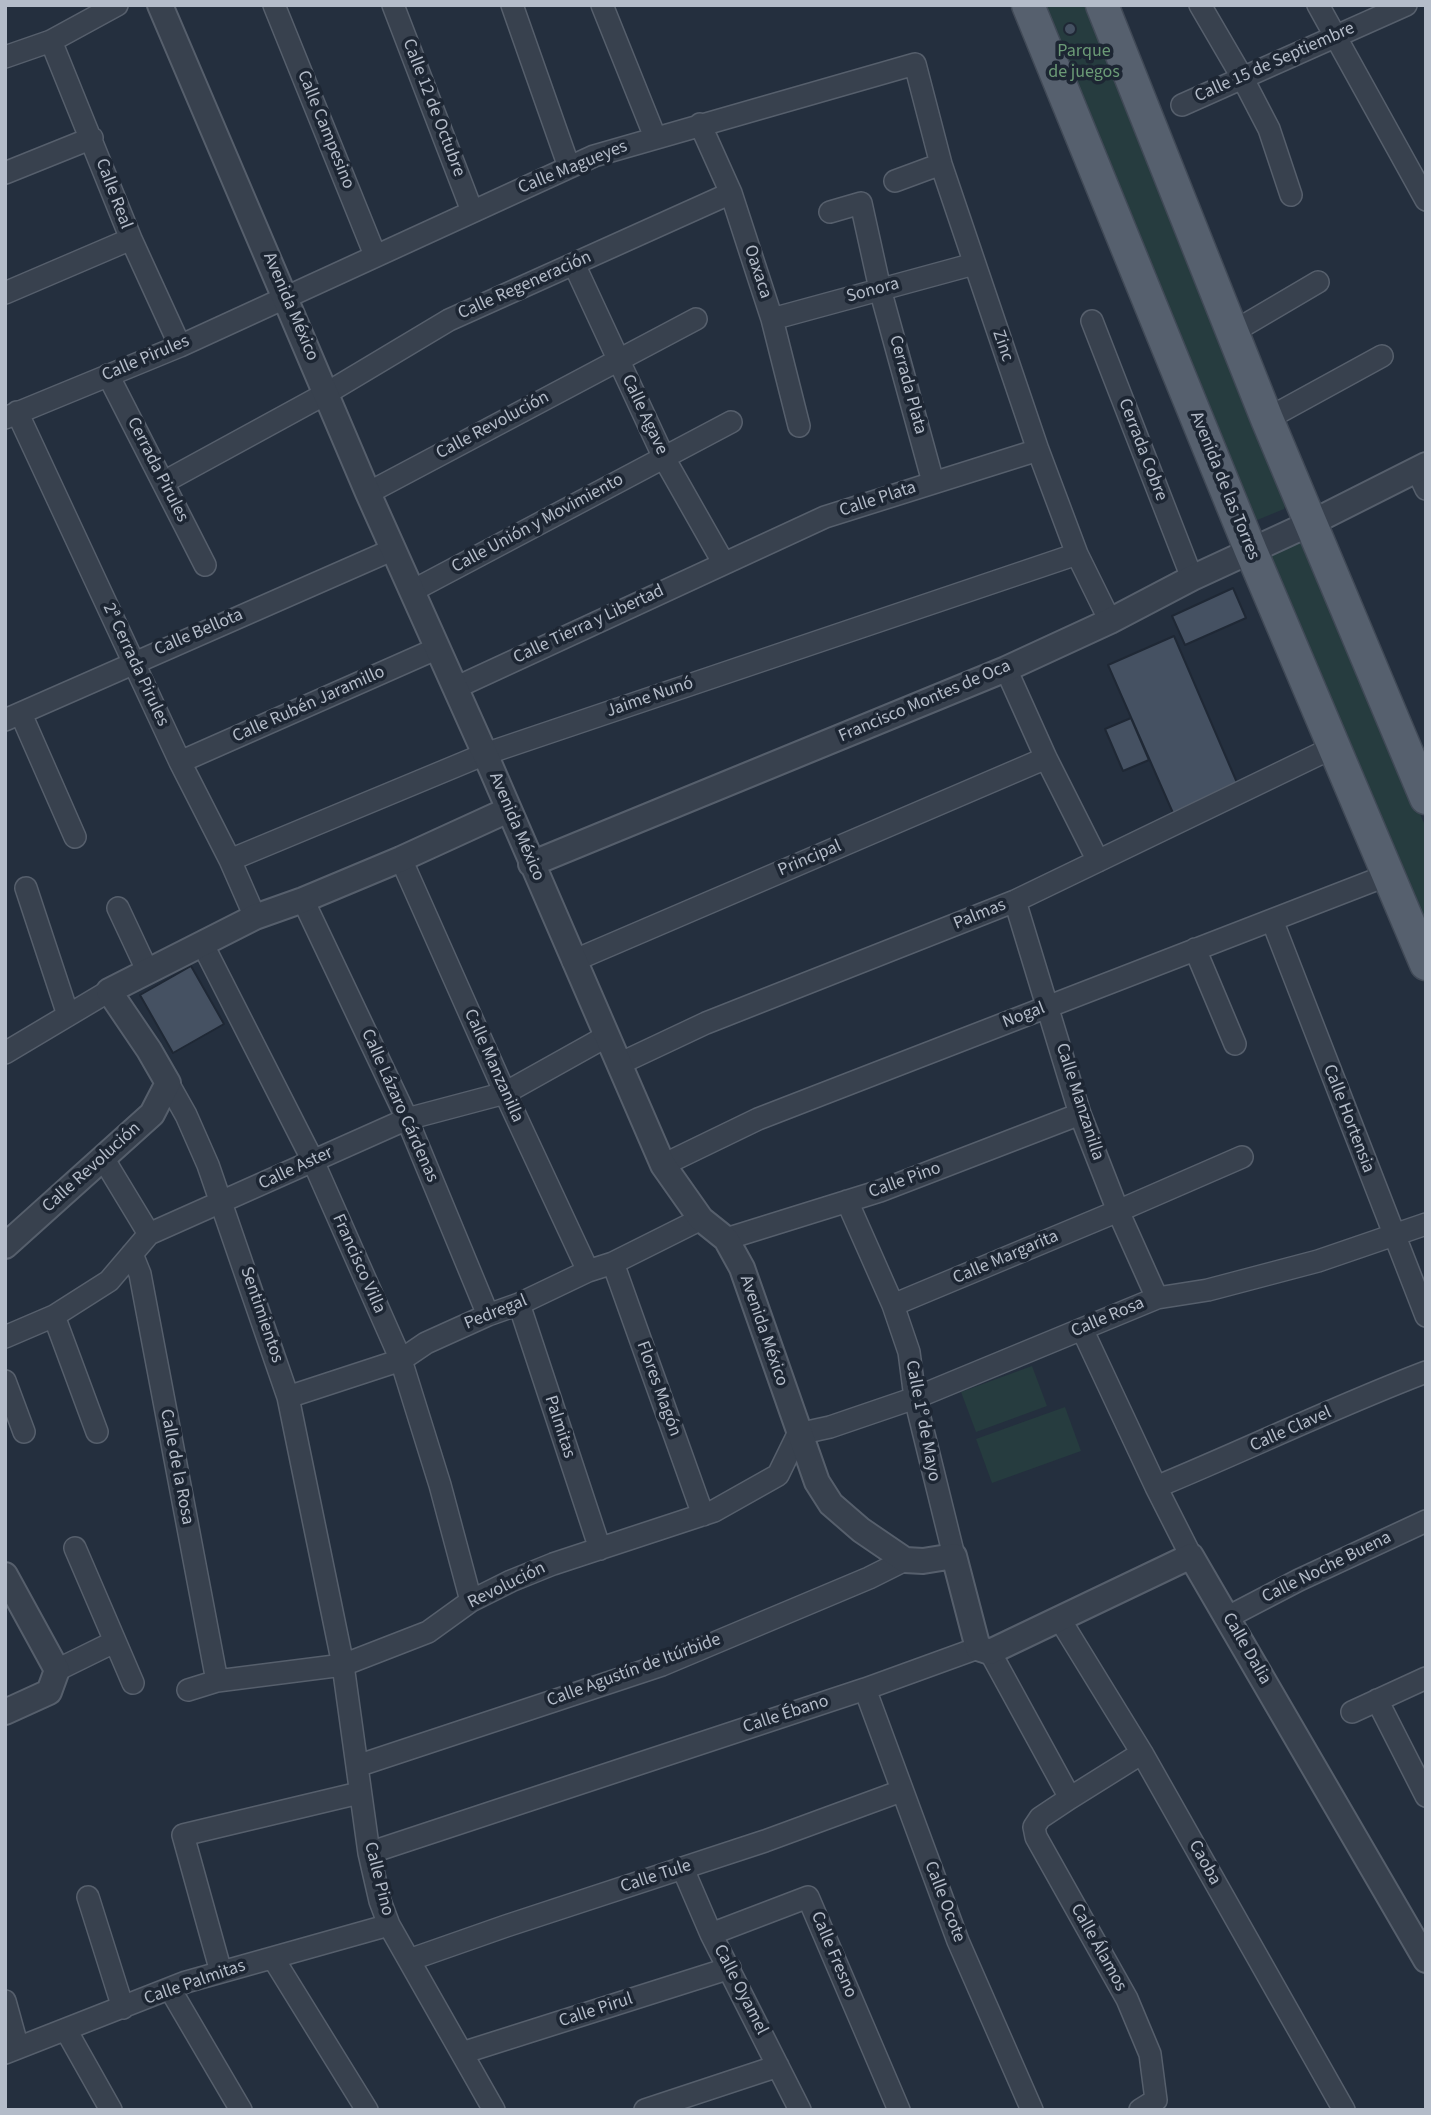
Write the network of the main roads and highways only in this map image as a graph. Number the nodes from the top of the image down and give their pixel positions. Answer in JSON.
{"nodes":[{"id":1,"x":1028,"y":5,"type":"edge"},
{"id":2,"x":1102,"y":5,"type":"edge"},
{"id":3,"x":1426,"y":798,"type":"edge"},
{"id":4,"x":1426,"y":964,"type":"edge"}],
"edges":[{"from":1,"to":4,"type":"main road","name":"Avenida de las Torres"},
{"from":2,"to":3,"type":"main road"}]}
